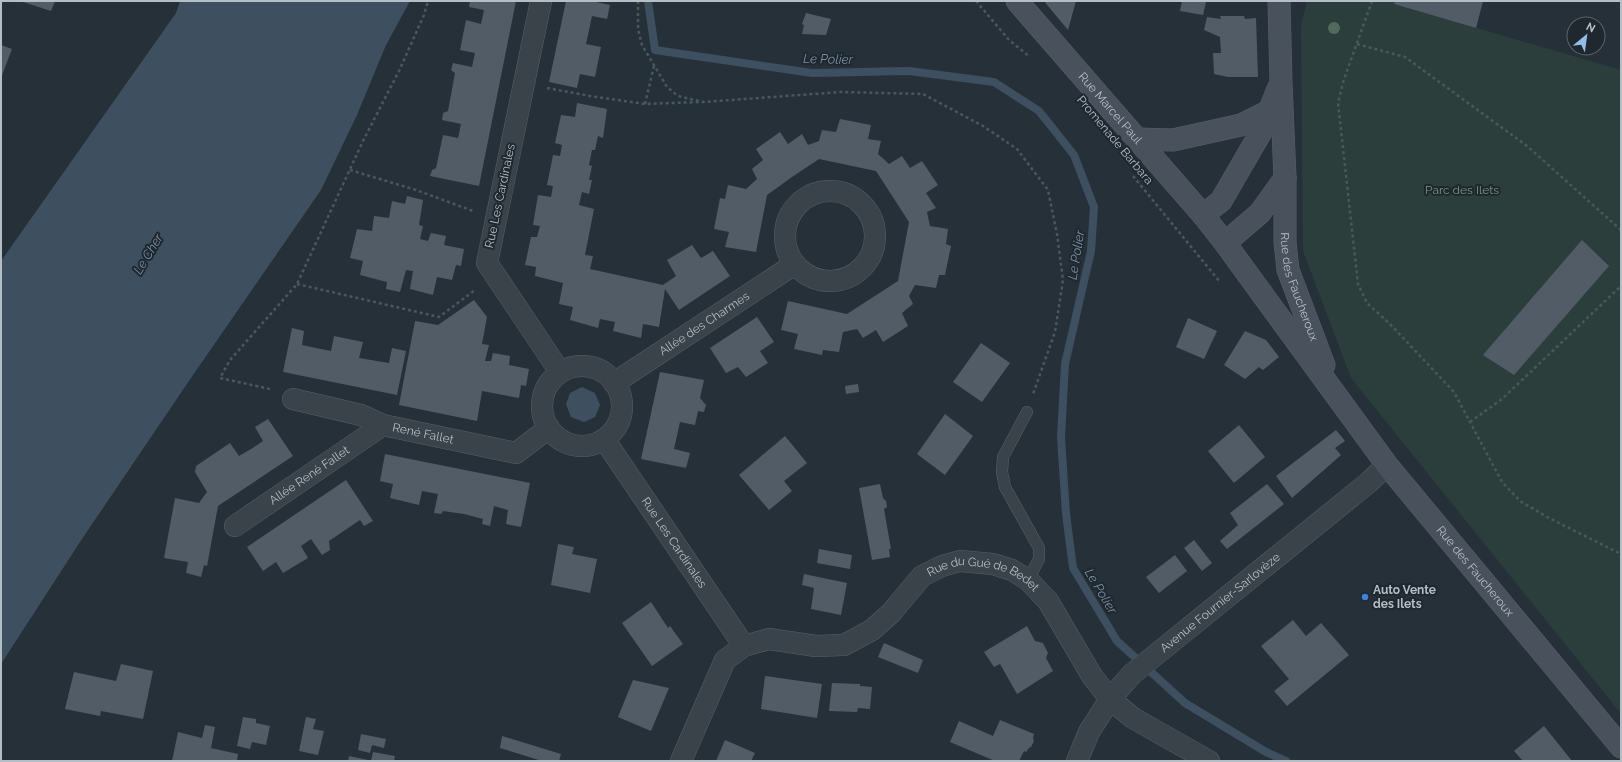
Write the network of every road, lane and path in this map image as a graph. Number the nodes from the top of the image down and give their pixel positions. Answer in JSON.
{"nodes":[{"id":1,"x":428,"y":1,"type":"edge"},
{"id":2,"x":541,"y":1,"type":"edge"},
{"id":3,"x":638,"y":1,"type":"edge"},
{"id":4,"x":976,"y":1,"type":"edge"},
{"id":5,"x":1017,"y":1,"type":"edge"},
{"id":6,"x":1279,"y":1,"type":"edge"},
{"id":7,"x":1372,"y":1,"type":"edge"},
{"id":8,"x":1357,"y":44,"type":"junction"},
{"id":9,"x":1035,"y":61,"type":"dead end"},
{"id":10,"x":654,"y":66,"type":"junction"},
{"id":11,"x":1281,"y":82,"type":"junction"},
{"id":12,"x":524,"y":83,"type":"junction"},
{"id":13,"x":703,"y":102,"type":"junction"},
{"id":14,"x":645,"y":104,"type":"junction"},
{"id":15,"x":1269,"y":111,"type":"junction"},
{"id":16,"x":1138,"y":139,"type":"junction"},
{"id":17,"x":350,"y":170,"type":"junction"},
{"id":18,"x":1132,"y":174,"type":"dead end"},
{"id":19,"x":1285,"y":178,"type":"junction"},
{"id":20,"x":1203,"y":215,"type":"junction"},
{"id":21,"x":496,"y":219,"type":"junction"},
{"id":22,"x":1621,"y":230,"type":"edge"},
{"id":23,"x":1225,"y":243,"type":"junction"},
{"id":24,"x":795,"y":264,"type":"junction"},
{"id":25,"x":495,"y":276,"type":"junction"},
{"id":26,"x":297,"y":284,"type":"junction"},
{"id":27,"x":1222,"y":285,"type":"dead end"},
{"id":28,"x":1621,"y":286,"type":"edge"},
{"id":29,"x":560,"y":372,"type":"junction"},
{"id":30,"x":614,"y":383,"type":"junction"},
{"id":31,"x":1334,"y":391,"type":"junction"},
{"id":32,"x":293,"y":399,"type":"joint"},
{"id":33,"x":1027,"y":412,"type":"joint"},
{"id":34,"x":1470,"y":422,"type":"junction"},
{"id":35,"x":383,"y":425,"type":"junction"},
{"id":36,"x":549,"y":428,"type":"junction"},
{"id":37,"x":604,"y":439,"type":"junction"},
{"id":38,"x":1387,"y":465,"type":"junction"},
{"id":39,"x":235,"y":526,"type":"dead end"},
{"id":40,"x":1621,"y":553,"type":"edge"},
{"id":41,"x":1028,"y":580,"type":"junction"},
{"id":42,"x":744,"y":646,"type":"junction"},
{"id":43,"x":1110,"y":699,"type":"junction"},
{"id":44,"x":1621,"y":747,"type":"edge"},
{"id":45,"x":681,"y":761,"type":"edge"},
{"id":46,"x":1077,"y":761,"type":"edge"},
{"id":47,"x":1209,"y":761,"type":"edge"}],
"edges":[{"from":1,"to":17,"type":"path"},
{"from":2,"to":12,"type":"street","name":"Rue Les Cardinales"},
{"from":3,"to":10,"type":"path"},
{"from":4,"to":9,"type":"path"},
{"from":5,"to":16,"type":"street","name":"Rue Marcel Paul"},
{"from":6,"to":11,"type":"street","name":"Rue des Faucheroux"},
{"from":7,"to":8,"type":"path"},
{"from":8,"to":22,"type":"path"},
{"from":8,"to":34,"type":"path"},
{"from":10,"to":13,"type":"path"},
{"from":10,"to":14,"type":"path"},
{"from":11,"to":15,"type":"street","name":"Rue des Faucheroux"},
{"from":11,"to":19,"type":"street","name":"Rue des Faucheroux"},
{"from":12,"to":14,"type":"path"},
{"from":12,"to":21,"type":"street","name":"Rue Les Cardinales"},
{"from":13,"to":14,"type":"path"},
{"from":13,"to":33,"type":"path"},
{"from":15,"to":16,"type":"street"},
{"from":15,"to":20,"type":"street","name":"Rue des Faucheroux"},
{"from":16,"to":20,"type":"street","name":"Rue Marcel Paul"},
{"from":17,"to":21,"type":"path"},
{"from":17,"to":26,"type":"path"},
{"from":18,"to":27,"type":"path","name":"Promenade Barbara"},
{"from":19,"to":23,"type":"street"},
{"from":19,"to":31,"type":"street","name":"Rue des Faucheroux"},
{"from":20,"to":23,"type":"street","name":"Rue des Faucheroux"},
{"from":21,"to":25,"type":"street","name":"Rue Les Cardinales"},
{"from":23,"to":31,"type":"street","name":"Rue des Faucheroux"},
{"from":24,"to":24,"type":"street"},
{"from":24,"to":30,"type":"street","name":"Allée des Charmes"},
{"from":25,"to":26,"type":"path"},
{"from":25,"to":29,"type":"street","name":"Rue Les Cardinales"},
{"from":26,"to":32,"type":"path"},
{"from":28,"to":34,"type":"path"},
{"from":29,"to":30,"type":"street"},
{"from":29,"to":36,"type":"street"},
{"from":30,"to":37,"type":"street"},
{"from":31,"to":38,"type":"street","name":"Rue des Faucheroux"},
{"from":32,"to":35,"type":"street","name":"René Fallet"},
{"from":33,"to":41,"type":"lane"},
{"from":34,"to":40,"type":"path"},
{"from":35,"to":36,"type":"street","name":"René Fallet"},
{"from":35,"to":39,"type":"street","name":"Allée René Fallet"},
{"from":36,"to":37,"type":"street"},
{"from":37,"to":42,"type":"street","name":"Rue Les Cardinales"},
{"from":38,"to":43,"type":"street","name":"Avenue Fournier-Sarlovèze"},
{"from":38,"to":44,"type":"street","name":"Rue des Faucheroux"},
{"from":41,"to":42,"type":"street","name":"Rue du Gué de Bedet"},
{"from":41,"to":43,"type":"street","name":"Rue du Gué de Bedet"},
{"from":42,"to":45,"type":"street","name":"Rue du Gué de Bedet"},
{"from":43,"to":46,"type":"street","name":"Avenue Fournier-Sarlovèze"},
{"from":43,"to":47,"type":"street","name":"Rue du Gué de Bedet"}]}
